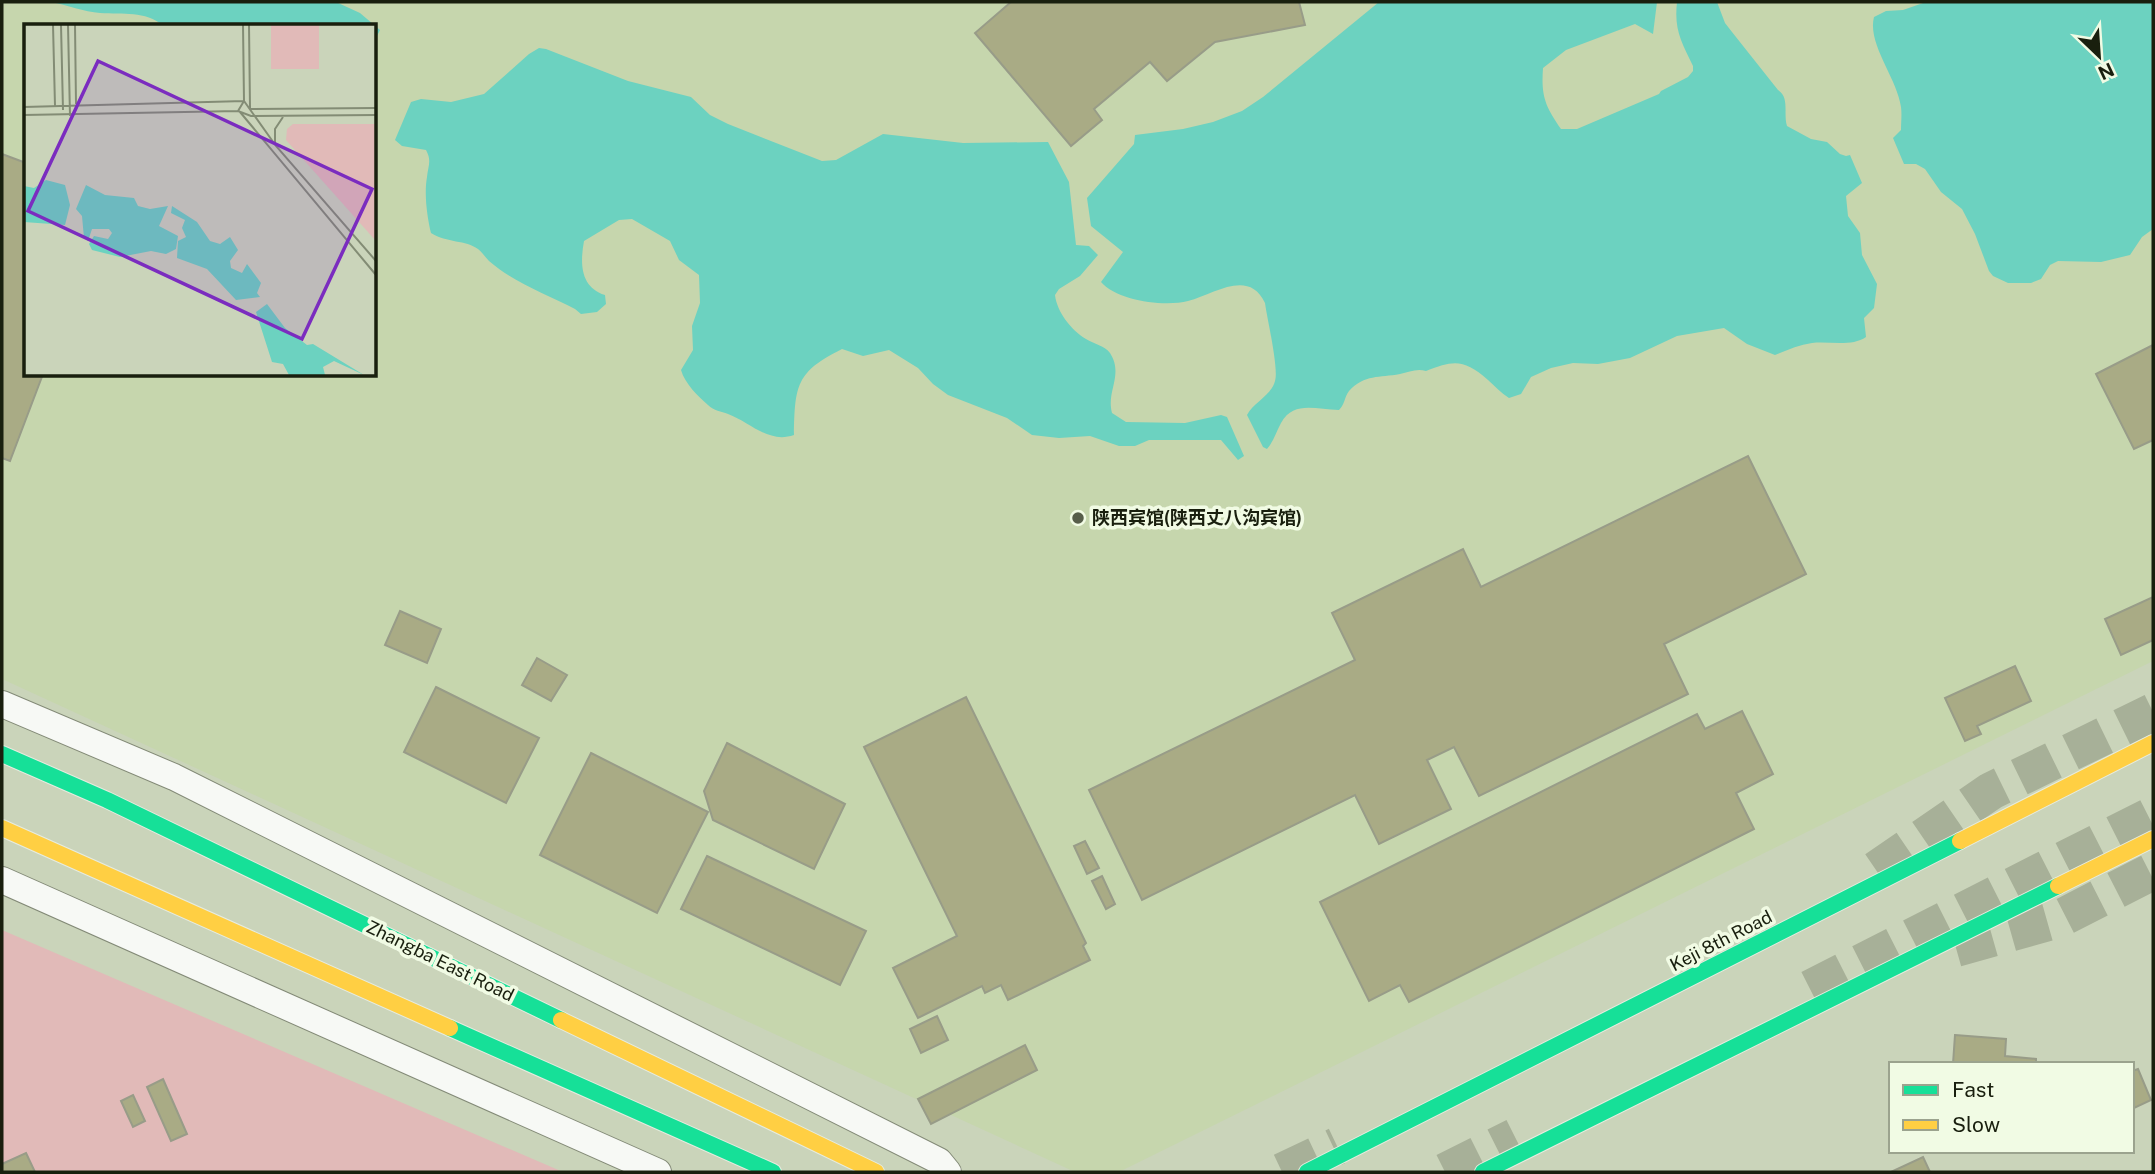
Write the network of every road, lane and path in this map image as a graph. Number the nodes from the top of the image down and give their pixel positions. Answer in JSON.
{"nodes":[{"id":1,"x":2,"y":704,"type":"edge"},
{"id":2,"x":2153,"y":743,"type":"edge"},
{"id":3,"x":2,"y":754,"type":"edge"},
{"id":4,"x":2,"y":828,"type":"edge"},
{"id":5,"x":2153,"y":839,"type":"edge"},
{"id":6,"x":2,"y":880,"type":"edge"},
{"id":7,"x":750,"y":1161,"type":"junction"},
{"id":8,"x":658,"y":1172,"type":"edge"},
{"id":9,"x":763,"y":1172,"type":"edge"},
{"id":10,"x":773,"y":1172,"type":"edge"},
{"id":11,"x":876,"y":1172,"type":"edge"},
{"id":12,"x":948,"y":1172,"type":"edge"},
{"id":13,"x":1307,"y":1172,"type":"edge"},
{"id":14,"x":1483,"y":1172,"type":"edge"}],
"edges":[{"from":1,"to":12,"type":"street"},
{"from":2,"to":13,"type":"main road","name":"Keji 8th Road"},
{"from":3,"to":11,"type":"main road","name":"Zhangba East Road"},
{"from":4,"to":7,"type":"main road"},
{"from":5,"to":14,"type":"main road"},
{"from":6,"to":8,"type":"street"},
{"from":7,"to":9,"type":"main road"},
{"from":7,"to":10,"type":"main road"}]}
